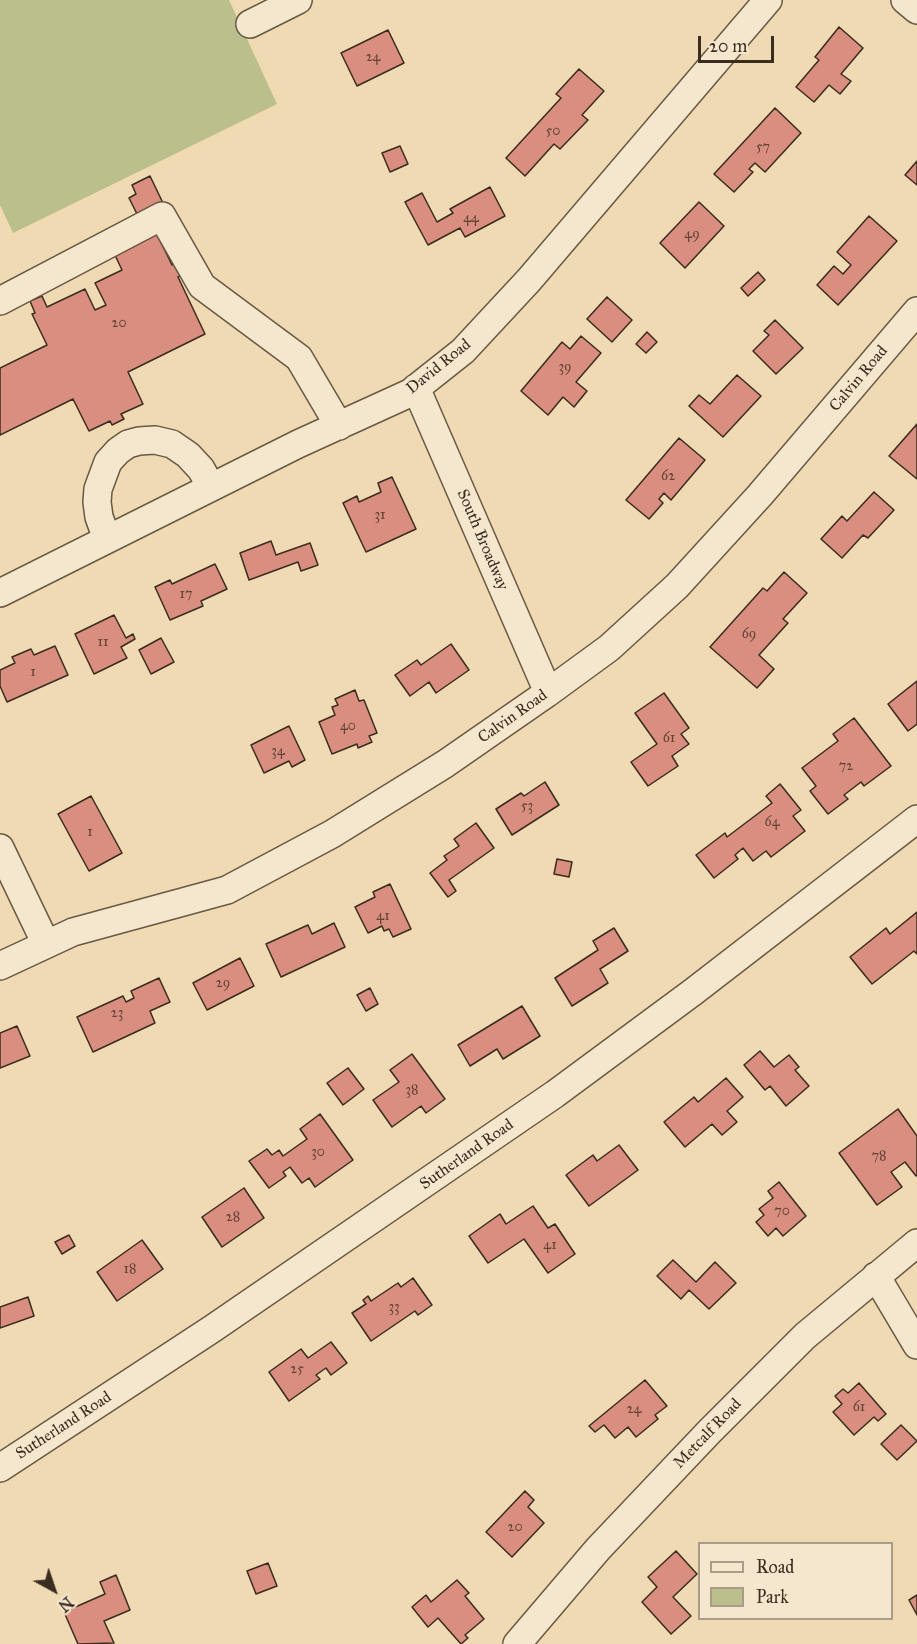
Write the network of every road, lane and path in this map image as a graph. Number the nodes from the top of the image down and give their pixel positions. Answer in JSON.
{"nodes":[{"id":1,"x":298,"y":0,"type":"edge"},
{"id":2,"x":768,"y":0,"type":"edge"},
{"id":3,"x":905,"y":0,"type":"edge"},
{"id":4,"x":917,"y":10,"type":"edge"},
{"id":5,"x":250,"y":24,"type":"dead end"},
{"id":6,"x":1,"y":297,"type":"edge"},
{"id":7,"x":917,"y":311,"type":"edge"},
{"id":8,"x":416,"y":388,"type":"junction"},
{"id":9,"x":339,"y":426,"type":"junction"},
{"id":10,"x":211,"y":487,"type":"junction"},
{"id":11,"x":107,"y":539,"type":"junction"},
{"id":12,"x":0,"y":593,"type":"edge"},
{"id":13,"x":548,"y":692,"type":"junction"},
{"id":14,"x":917,"y":819,"type":"edge"},
{"id":15,"x":0,"y":848,"type":"edge"},
{"id":16,"x":46,"y":944,"type":"junction"},
{"id":17,"x":0,"y":966,"type":"edge"},
{"id":18,"x":917,"y":1243,"type":"edge"},
{"id":19,"x":876,"y":1276,"type":"junction"},
{"id":20,"x":917,"y":1345,"type":"edge"},
{"id":21,"x":0,"y":1468,"type":"edge"},
{"id":22,"x":517,"y":1644,"type":"edge"}],
"edges":[{"from":1,"to":5,"type":"street"},
{"from":2,"to":8,"type":"street","name":"David Road"},
{"from":3,"to":4,"type":"street"},
{"from":6,"to":9,"type":"street"},
{"from":7,"to":13,"type":"street","name":"Calvin Road"},
{"from":8,"to":9,"type":"street","name":"David Road"},
{"from":8,"to":13,"type":"street","name":"South Broadway"},
{"from":9,"to":10,"type":"street","name":"David Road"},
{"from":10,"to":11,"type":"street","name":"David Road"},
{"from":10,"to":11,"type":"street"},
{"from":11,"to":12,"type":"street","name":"David Road"},
{"from":13,"to":16,"type":"street","name":"Calvin Road"},
{"from":14,"to":21,"type":"street","name":"Sutherland Road"},
{"from":15,"to":16,"type":"street"},
{"from":16,"to":17,"type":"street","name":"Calvin Road"},
{"from":18,"to":19,"type":"street","name":"Metcalf Road"},
{"from":19,"to":20,"type":"street"},
{"from":19,"to":22,"type":"street","name":"Metcalf Road"}]}
